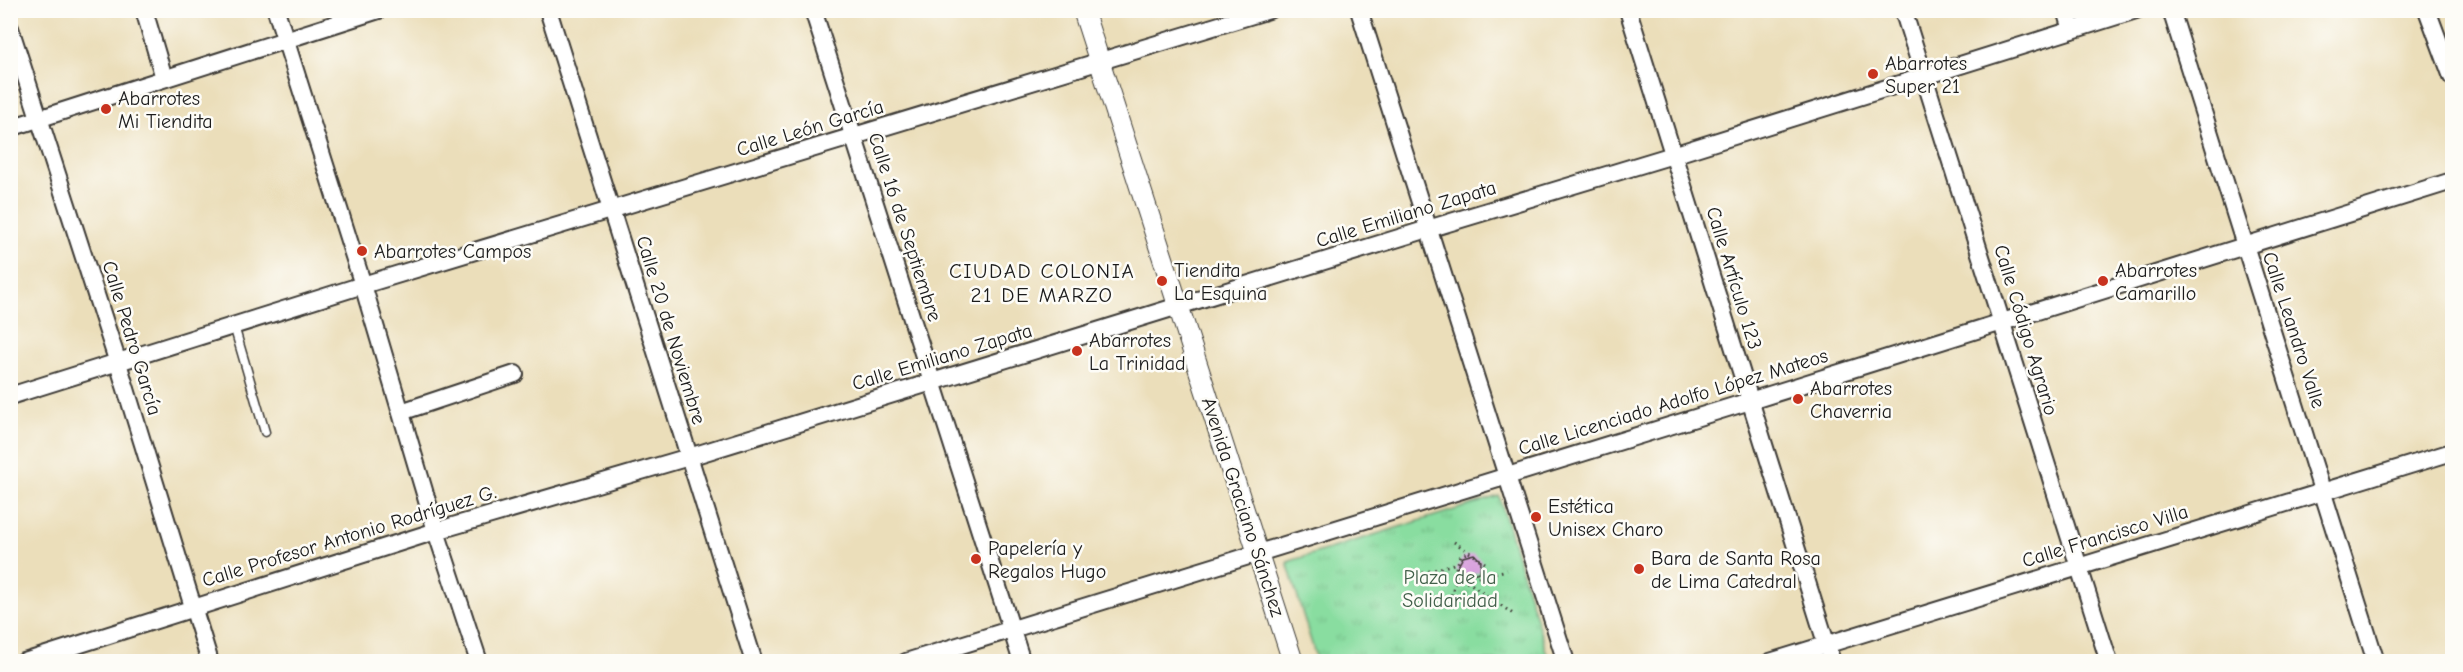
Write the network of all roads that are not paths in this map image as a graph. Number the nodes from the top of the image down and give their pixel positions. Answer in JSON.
{"nodes":[{"id":1,"x":144,"y":10,"type":"edge"},
{"id":2,"x":276,"y":10,"type":"edge"},
{"id":3,"x":379,"y":10,"type":"edge"},
{"id":4,"x":548,"y":10,"type":"edge"},
{"id":5,"x":813,"y":10,"type":"edge"},
{"id":6,"x":1083,"y":10,"type":"edge"},
{"id":7,"x":1269,"y":10,"type":"edge"},
{"id":8,"x":1359,"y":10,"type":"edge"},
{"id":9,"x":1628,"y":10,"type":"edge"},
{"id":10,"x":1903,"y":10,"type":"edge"},
{"id":11,"x":2066,"y":10,"type":"edge"},
{"id":12,"x":2136,"y":10,"type":"edge"},
{"id":13,"x":2171,"y":10,"type":"edge"},
{"id":14,"x":2427,"y":10,"type":"edge"},
{"id":15,"x":10,"y":28,"type":"edge"},
{"id":16,"x":2072,"y":30,"type":"junction"},
{"id":17,"x":285,"y":40,"type":"junction"},
{"id":18,"x":1100,"y":62,"type":"junction"},
{"id":19,"x":1924,"y":76,"type":"junction"},
{"id":20,"x":2452,"y":77,"type":"edge"},
{"id":21,"x":165,"y":78,"type":"junction"},
{"id":22,"x":41,"y":118,"type":"junction"},
{"id":23,"x":10,"y":128,"type":"edge"},
{"id":24,"x":854,"y":136,"type":"junction"},
{"id":25,"x":1673,"y":156,"type":"junction"},
{"id":26,"x":2452,"y":181,"type":"edge"},
{"id":27,"x":611,"y":210,"type":"junction"},
{"id":28,"x":1428,"y":229,"type":"junction"},
{"id":29,"x":2245,"y":245,"type":"junction"},
{"id":30,"x":363,"y":285,"type":"junction"},
{"id":31,"x":1178,"y":306,"type":"junction"},
{"id":32,"x":2001,"y":321,"type":"junction"},
{"id":33,"x":234,"y":326,"type":"junction"},
{"id":34,"x":118,"y":363,"type":"junction"},
{"id":35,"x":515,"y":374,"type":"dead end"},
{"id":36,"x":932,"y":382,"type":"junction"},
{"id":37,"x":10,"y":396,"type":"edge"},
{"id":38,"x":1750,"y":401,"type":"junction"},
{"id":39,"x":401,"y":412,"type":"junction"},
{"id":40,"x":265,"y":432,"type":"dead end"},
{"id":41,"x":2452,"y":452,"type":"edge"},
{"id":42,"x":689,"y":457,"type":"junction"},
{"id":43,"x":1507,"y":475,"type":"junction"},
{"id":44,"x":2323,"y":492,"type":"junction"},
{"id":45,"x":436,"y":531,"type":"junction"},
{"id":46,"x":1257,"y":552,"type":"junction"},
{"id":47,"x":2078,"y":565,"type":"junction"},
{"id":48,"x":193,"y":606,"type":"junction"},
{"id":49,"x":1011,"y":629,"type":"junction"},
{"id":50,"x":1827,"y":645,"type":"junction"},
{"id":51,"x":24,"y":662,"type":"edge"},
{"id":52,"x":210,"y":662,"type":"edge"},
{"id":53,"x":479,"y":662,"type":"edge"},
{"id":54,"x":753,"y":662,"type":"edge"},
{"id":55,"x":906,"y":662,"type":"edge"},
{"id":56,"x":1022,"y":662,"type":"edge"},
{"id":57,"x":1293,"y":662,"type":"edge"},
{"id":58,"x":1566,"y":662,"type":"edge"},
{"id":59,"x":1770,"y":662,"type":"edge"},
{"id":60,"x":1832,"y":662,"type":"edge"},
{"id":61,"x":2109,"y":662,"type":"edge"},
{"id":62,"x":2376,"y":662,"type":"edge"}],
"edges":[{"from":1,"to":21,"type":"street"},
{"from":2,"to":17,"type":"street"},
{"from":3,"to":17,"type":"street"},
{"from":4,"to":27,"type":"street","name":"Calle 20 de Noviembre"},
{"from":5,"to":24,"type":"street","name":"Calle 16 de Septiembre"},
{"from":6,"to":18,"type":"street","name":"Avenida Graciano Sánchez"},
{"from":7,"to":18,"type":"street","name":"Calle León García"},
{"from":8,"to":28,"type":"street"},
{"from":9,"to":25,"type":"street","name":"Calle Artículo 123"},
{"from":10,"to":19,"type":"street","name":"Calle Código Agrario"},
{"from":11,"to":16,"type":"street"},
{"from":12,"to":16,"type":"street","name":"Calle Emiliano Zapata"},
{"from":13,"to":29,"type":"street","name":"Calle Leandro Valle"},
{"from":14,"to":20,"type":"street"},
{"from":15,"to":22,"type":"street","name":"Calle Pedro García"},
{"from":16,"to":19,"type":"street","name":"Calle Emiliano Zapata"},
{"from":17,"to":21,"type":"street"},
{"from":17,"to":30,"type":"street"},
{"from":18,"to":24,"type":"street","name":"Calle León García"},
{"from":18,"to":31,"type":"street","name":"Avenida Graciano Sánchez"},
{"from":19,"to":25,"type":"street","name":"Calle Emiliano Zapata"},
{"from":19,"to":32,"type":"street","name":"Calle Código Agrario"},
{"from":21,"to":22,"type":"street"},
{"from":22,"to":23,"type":"street"},
{"from":22,"to":34,"type":"street","name":"Calle Pedro García"},
{"from":24,"to":27,"type":"street","name":"Calle León García"},
{"from":24,"to":36,"type":"street","name":"Calle 16 de Septiembre"},
{"from":25,"to":28,"type":"street","name":"Calle Emiliano Zapata"},
{"from":25,"to":38,"type":"street","name":"Calle Artículo 123"},
{"from":26,"to":29,"type":"street","name":"Calle Licenciado Adolfo López Mateos"},
{"from":27,"to":30,"type":"street","name":"Calle León García"},
{"from":27,"to":42,"type":"street","name":"Calle 20 de Noviembre"},
{"from":28,"to":31,"type":"street","name":"Calle Emiliano Zapata"},
{"from":28,"to":43,"type":"street"},
{"from":29,"to":32,"type":"street","name":"Calle Licenciado Adolfo López Mateos"},
{"from":29,"to":44,"type":"street","name":"Calle Leandro Valle"},
{"from":30,"to":33,"type":"street","name":"Calle León García"},
{"from":30,"to":39,"type":"street"},
{"from":31,"to":36,"type":"street","name":"Calle Emiliano Zapata"},
{"from":31,"to":46,"type":"street","name":"Avenida Graciano Sánchez"},
{"from":32,"to":38,"type":"street","name":"Calle Licenciado Adolfo López Mateos"},
{"from":32,"to":47,"type":"street","name":"Calle Código Agrario"},
{"from":33,"to":34,"type":"street","name":"Calle León García"},
{"from":33,"to":40,"type":"lane"},
{"from":34,"to":37,"type":"street","name":"Calle León García"},
{"from":34,"to":48,"type":"street","name":"Calle Pedro García"},
{"from":35,"to":39,"type":"street"},
{"from":36,"to":42,"type":"street","name":"Calle Emiliano Zapata"},
{"from":36,"to":49,"type":"street","name":"Calle 16 de Septiembre"},
{"from":38,"to":43,"type":"street","name":"Calle Licenciado Adolfo López Mateos"},
{"from":38,"to":50,"type":"street","name":"Calle Artículo 123"},
{"from":39,"to":45,"type":"street"},
{"from":41,"to":44,"type":"street","name":"Calle Francisco Villa"},
{"from":42,"to":45,"type":"street","name":"Calle Profesor Antonio Rodríguez G."},
{"from":42,"to":54,"type":"street","name":"Calle 20 de Noviembre"},
{"from":43,"to":46,"type":"street","name":"Calle Licenciado Adolfo López Mateos"},
{"from":43,"to":58,"type":"street"},
{"from":44,"to":47,"type":"street","name":"Calle Francisco Villa"},
{"from":44,"to":62,"type":"street","name":"Calle Leandro Valle"},
{"from":45,"to":48,"type":"street","name":"Calle Profesor Antonio Rodríguez G."},
{"from":45,"to":53,"type":"street"},
{"from":46,"to":49,"type":"street","name":"Calle Licenciado Adolfo López Mateos"},
{"from":46,"to":57,"type":"street","name":"Avenida Graciano Sánchez"},
{"from":47,"to":50,"type":"street","name":"Calle Francisco Villa"},
{"from":47,"to":61,"type":"street","name":"Calle Código Agrario"},
{"from":48,"to":51,"type":"street","name":"Calle Profesor Antonio Rodríguez G."},
{"from":48,"to":52,"type":"street","name":"Calle Pedro García"},
{"from":49,"to":55,"type":"street","name":"Calle Licenciado Adolfo López Mateos"},
{"from":49,"to":56,"type":"street","name":"Calle 16 de Septiembre"},
{"from":50,"to":59,"type":"street","name":"Calle Francisco Villa"},
{"from":50,"to":60,"type":"street","name":"Calle Artículo 123"}]}
